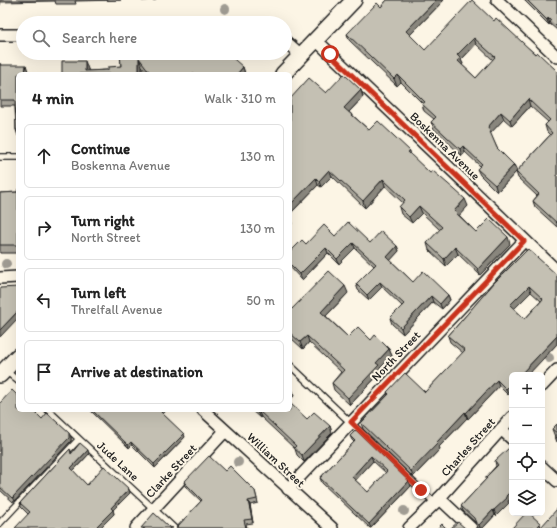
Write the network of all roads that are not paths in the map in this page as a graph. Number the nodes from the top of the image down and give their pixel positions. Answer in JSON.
{"nodes":[{"id":1,"x":354,"y":0,"type":"edge"},
{"id":2,"x":497,"y":0,"type":"edge"},
{"id":3,"x":16,"y":35,"type":"edge"},
{"id":4,"x":0,"y":36,"type":"edge"},
{"id":5,"x":316,"y":40,"type":"junction"},
{"id":6,"x":292,"y":47,"type":"edge"},
{"id":7,"x":301,"y":55,"type":"junction"},
{"id":8,"x":557,"y":57,"type":"edge"},
{"id":9,"x":285,"y":72,"type":"edge"},
{"id":10,"x":0,"y":157,"type":"edge"},
{"id":11,"x":16,"y":157,"type":"edge"},
{"id":12,"x":524,"y":241,"type":"junction"},
{"id":13,"x":557,"y":271,"type":"edge"},
{"id":14,"x":16,"y":277,"type":"edge"},
{"id":15,"x":0,"y":278,"type":"edge"},
{"id":16,"x":16,"y":358,"type":"edge"},
{"id":17,"x":292,"y":368,"type":"edge"},
{"id":18,"x":557,"y":370,"type":"edge"},
{"id":19,"x":3,"y":372,"type":"edge"},
{"id":20,"x":16,"y":381,"type":"edge"},
{"id":21,"x":545,"y":383,"type":"edge"},
{"id":22,"x":50,"y":412,"type":"edge"},
{"id":23,"x":205,"y":412,"type":"edge"},
{"id":24,"x":509,"y":421,"type":"edge"},
{"id":25,"x":351,"y":422,"type":"junction"},
{"id":26,"x":501,"y":429,"type":"junction"},
{"id":27,"x":225,"y":431,"type":"junction"},
{"id":28,"x":509,"y":436,"type":"edge"},
{"id":29,"x":78,"y":440,"type":"junction"},
{"id":30,"x":545,"y":470,"type":"edge"},
{"id":31,"x":557,"y":481,"type":"edge"},
{"id":32,"x":288,"y":489,"type":"junction"},
{"id":33,"x":437,"y":500,"type":"junction"},
{"id":34,"x":154,"y":509,"type":"junction"},
{"id":35,"x":0,"y":523,"type":"edge"},
{"id":36,"x":136,"y":528,"type":"edge"},
{"id":37,"x":174,"y":528,"type":"edge"},
{"id":38,"x":332,"y":528,"type":"edge"},
{"id":39,"x":409,"y":528,"type":"edge"},
{"id":40,"x":471,"y":528,"type":"edge"}],
"edges":[{"from":1,"to":5,"type":"main road"},
{"from":2,"to":8,"type":"street"},
{"from":3,"to":4,"type":"street"},
{"from":5,"to":7,"type":"main road"},
{"from":5,"to":12,"type":"street","name":"Boskenna Avenue"},
{"from":6,"to":7,"type":"street"},
{"from":7,"to":9,"type":"main road"},
{"from":10,"to":11,"type":"lane"},
{"from":12,"to":13,"type":"street","name":"Boskenna Avenue"},
{"from":12,"to":25,"type":"street","name":"North Street"},
{"from":14,"to":15,"type":"street"},
{"from":16,"to":19,"type":"main road"},
{"from":17,"to":25,"type":"lane"},
{"from":18,"to":21,"type":"street"},
{"from":19,"to":20,"type":"lane"},
{"from":22,"to":29,"type":"lane","name":"Jude Lane"},
{"from":23,"to":27,"type":"street","name":"William Street"},
{"from":24,"to":26,"type":"street","name":"Charles Street"},
{"from":25,"to":32,"type":"street","name":"North Street"},
{"from":25,"to":33,"type":"lane"},
{"from":26,"to":28,"type":"street"},
{"from":26,"to":33,"type":"street","name":"Charles Street"},
{"from":27,"to":32,"type":"street","name":"William Street"},
{"from":27,"to":34,"type":"street","name":"Clarke Street"},
{"from":29,"to":34,"type":"lane","name":"Jude Lane"},
{"from":29,"to":35,"type":"lane"},
{"from":30,"to":31,"type":"street"},
{"from":32,"to":38,"type":"street","name":"William Street"},
{"from":33,"to":39,"type":"street","name":"Charles Street"},
{"from":33,"to":40,"type":"street"},
{"from":34,"to":36,"type":"street","name":"Clarke Street"},
{"from":34,"to":37,"type":"lane","name":"Jude Lane"}]}
